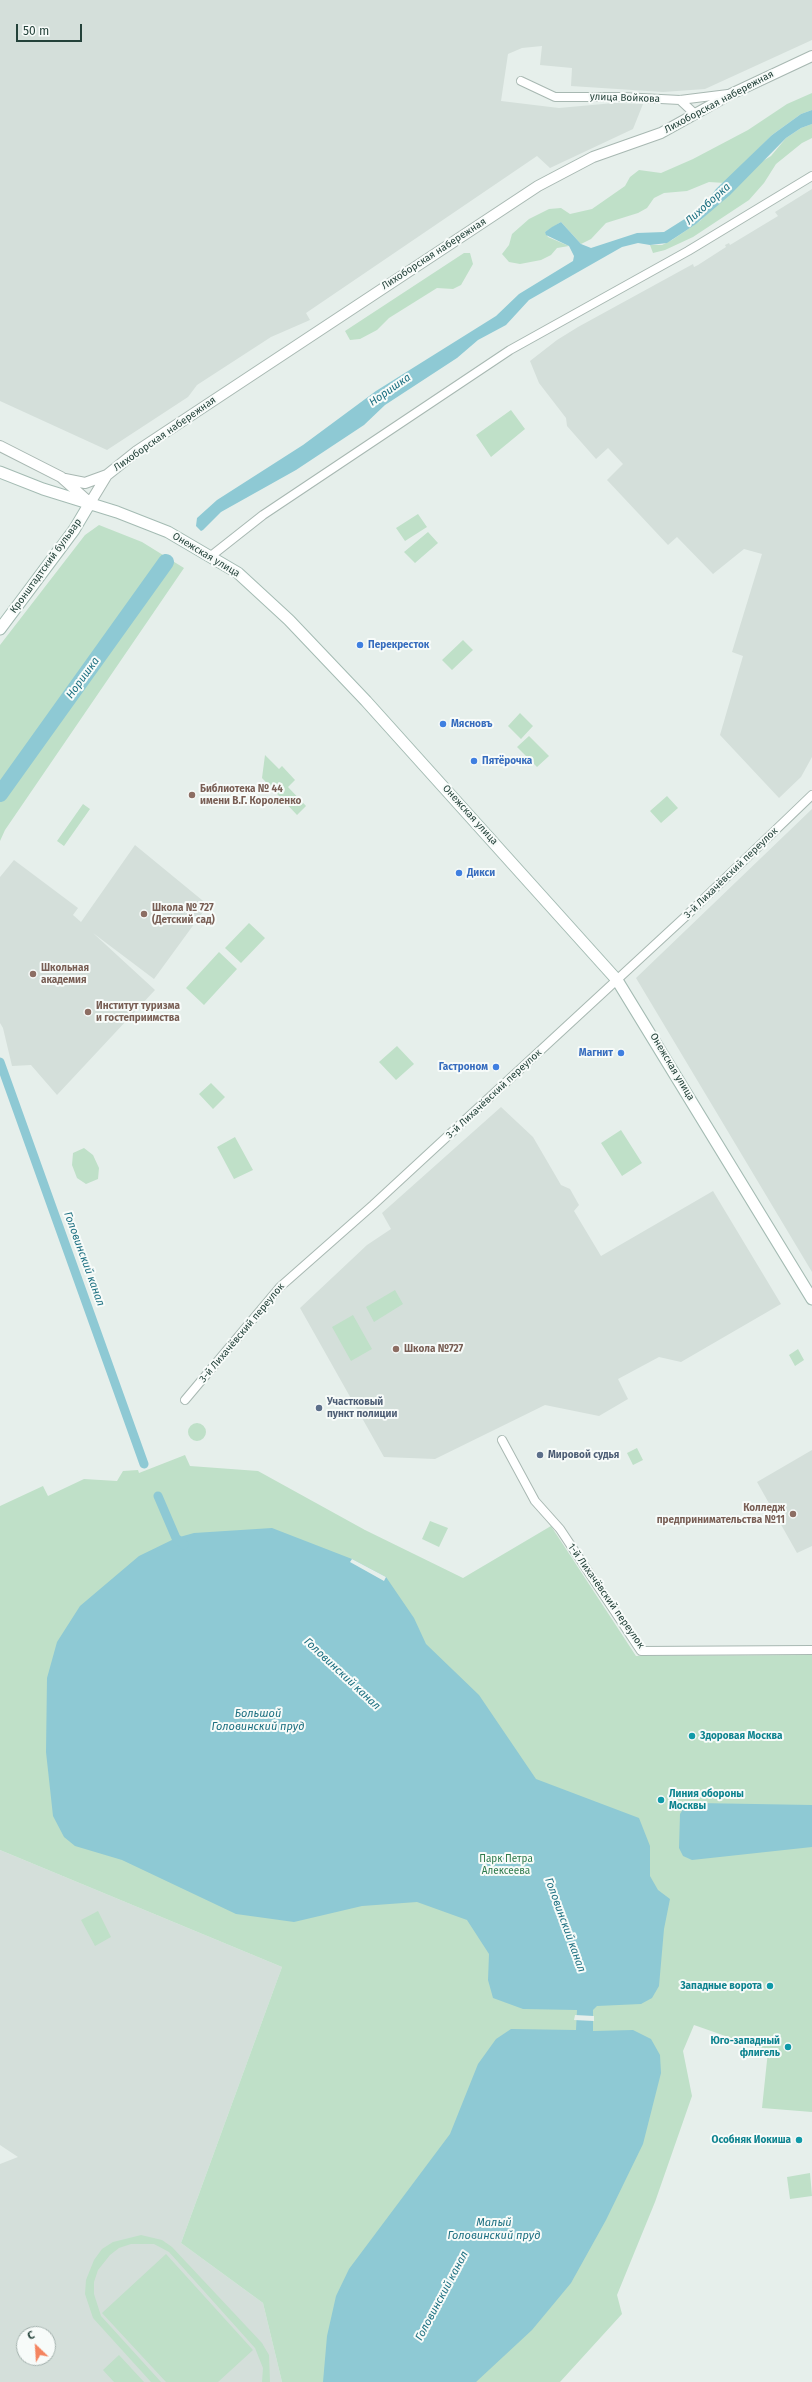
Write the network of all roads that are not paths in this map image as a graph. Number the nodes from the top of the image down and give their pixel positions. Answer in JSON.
{"nodes":[{"id":1,"x":812,"y":56,"type":"edge"},
{"id":2,"x":521,"y":81,"type":"dead end"},
{"id":3,"x":731,"y":94,"type":"junction"},
{"id":4,"x":680,"y":100,"type":"junction"},
{"id":5,"x":696,"y":115,"type":"junction"},
{"id":6,"x":812,"y":176,"type":"edge"},
{"id":7,"x":0,"y":446,"type":"edge"},
{"id":8,"x":0,"y":472,"type":"edge"},
{"id":9,"x":107,"y":475,"type":"junction"},
{"id":10,"x":61,"y":478,"type":"junction"},
{"id":11,"x":90,"y":503,"type":"junction"},
{"id":12,"x":211,"y":556,"type":"junction"},
{"id":13,"x":0,"y":629,"type":"edge"},
{"id":14,"x":812,"y":795,"type":"edge"},
{"id":15,"x":617,"y":980,"type":"junction"},
{"id":16,"x":812,"y":1299,"type":"edge"},
{"id":17,"x":185,"y":1400,"type":"dead end"},
{"id":18,"x":502,"y":1440,"type":"dead end"},
{"id":19,"x":812,"y":1650,"type":"edge"}],
"edges":[{"from":1,"to":3,"type":"street","name":"Лихоборская набережная"},
{"from":2,"to":4,"type":"street","name":"улица Войкова"},
{"from":3,"to":4,"type":"street","name":"улица Войкова"},
{"from":3,"to":5,"type":"street","name":"Лихоборская набережная"},
{"from":4,"to":5,"type":"street"},
{"from":5,"to":9,"type":"street","name":"Лихоборская набережная"},
{"from":6,"to":12,"type":"street"},
{"from":7,"to":10,"type":"street"},
{"from":8,"to":11,"type":"main road","name":"Онежская улица"},
{"from":9,"to":10,"type":"street"},
{"from":9,"to":11,"type":"street","name":"Лихоборская набережная"},
{"from":10,"to":11,"type":"street"},
{"from":11,"to":12,"type":"main road","name":"Онежская улица"},
{"from":11,"to":13,"type":"main road","name":"Кронштадтский бульвар"},
{"from":12,"to":15,"type":"main road","name":"Онежская улица"},
{"from":14,"to":15,"type":"street","name":"3-й Лихачёвский переулок"},
{"from":15,"to":16,"type":"main road","name":"Онежская улица"},
{"from":15,"to":17,"type":"street","name":"3-й Лихачёвский переулок"},
{"from":18,"to":19,"type":"street","name":"1-й Лихачёвский переулок"}]}
